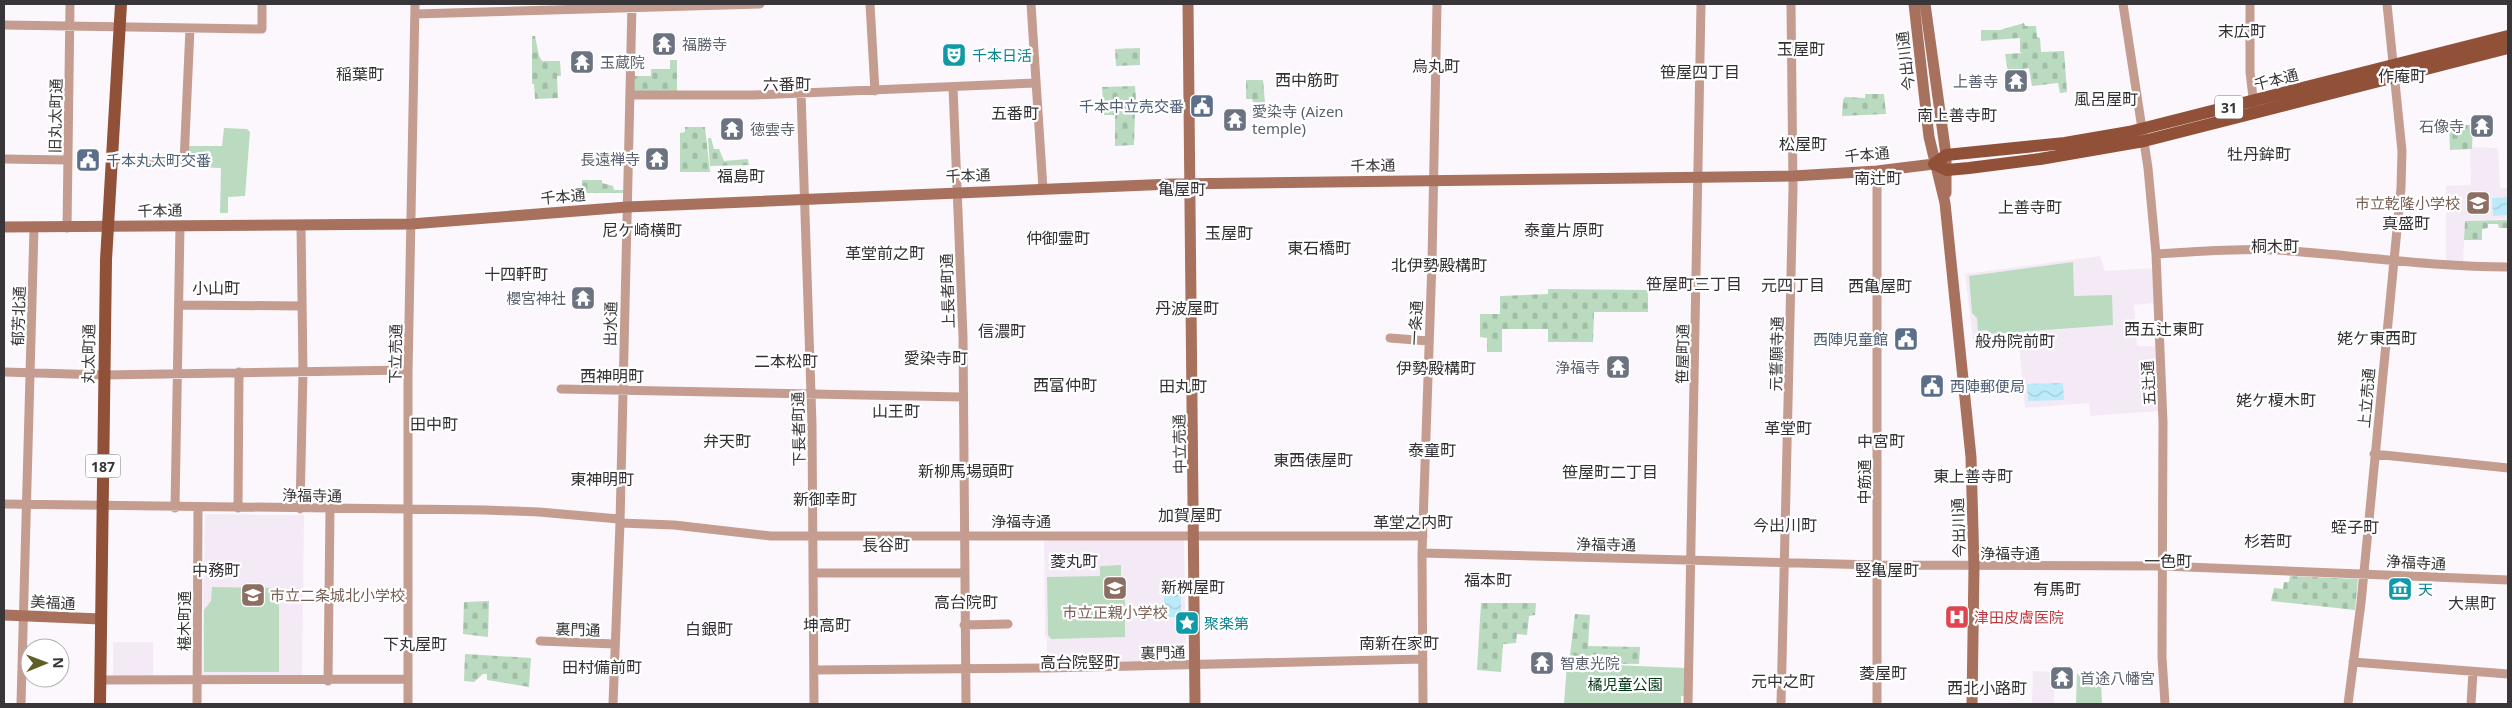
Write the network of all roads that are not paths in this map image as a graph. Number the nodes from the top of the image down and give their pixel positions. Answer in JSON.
{"nodes":[{"id":1,"x":70,"y":4,"type":"edge"},
{"id":2,"x":121,"y":4,"type":"edge"},
{"id":3,"x":262,"y":4,"type":"edge"},
{"id":4,"x":415,"y":4,"type":"edge"},
{"id":5,"x":760,"y":4,"type":"edge"},
{"id":6,"x":870,"y":4,"type":"edge"},
{"id":7,"x":1031,"y":4,"type":"edge"},
{"id":8,"x":1188,"y":4,"type":"edge"},
{"id":9,"x":1437,"y":4,"type":"edge"},
{"id":10,"x":1701,"y":4,"type":"edge"},
{"id":11,"x":1791,"y":4,"type":"edge"},
{"id":12,"x":1914,"y":4,"type":"edge"},
{"id":13,"x":1925,"y":4,"type":"edge"},
{"id":14,"x":2123,"y":4,"type":"edge"},
{"id":15,"x":2250,"y":4,"type":"edge"},
{"id":16,"x":2387,"y":4,"type":"edge"},
{"id":17,"x":632,"y":5,"type":"edge"},
{"id":18,"x":415,"y":14,"type":"junction"},
{"id":19,"x":4,"y":25,"type":"edge"},
{"id":20,"x":70,"y":26,"type":"junction"},
{"id":21,"x":120,"y":26,"type":"junction"},
{"id":22,"x":190,"y":28,"type":"junction"},
{"id":23,"x":2508,"y":36,"type":"edge"},
{"id":24,"x":2508,"y":48,"type":"edge"},
{"id":25,"x":2394,"y":72,"type":"junction"},
{"id":26,"x":1036,"y":83,"type":"junction"},
{"id":27,"x":954,"y":87,"type":"junction"},
{"id":28,"x":875,"y":91,"type":"junction"},
{"id":29,"x":801,"y":93,"type":"junction"},
{"id":30,"x":630,"y":95,"type":"junction"},
{"id":31,"x":2254,"y":107,"type":"junction"},
{"id":32,"x":2143,"y":135,"type":"junction"},
{"id":33,"x":1946,"y":155,"type":"junction"},
{"id":34,"x":4,"y":159,"type":"edge"},
{"id":35,"x":113,"y":159,"type":"junction"},
{"id":36,"x":68,"y":160,"type":"junction"},
{"id":37,"x":1934,"y":164,"type":"junction"},
{"id":38,"x":1947,"y":170,"type":"junction"},
{"id":39,"x":1878,"y":171,"type":"junction"},
{"id":40,"x":1793,"y":176,"type":"junction"},
{"id":41,"x":1699,"y":178,"type":"junction"},
{"id":42,"x":1434,"y":180,"type":"junction"},
{"id":43,"x":1191,"y":184,"type":"junction"},
{"id":44,"x":1043,"y":189,"type":"junction"},
{"id":45,"x":958,"y":192,"type":"junction"},
{"id":46,"x":805,"y":198,"type":"junction"},
{"id":47,"x":1945,"y":203,"type":"junction"},
{"id":48,"x":627,"y":207,"type":"junction"},
{"id":49,"x":411,"y":224,"type":"junction"},
{"id":50,"x":180,"y":226,"type":"junction"},
{"id":51,"x":301,"y":226,"type":"junction"},
{"id":52,"x":4,"y":227,"type":"edge"},
{"id":53,"x":107,"y":227,"type":"junction"},
{"id":54,"x":34,"y":228,"type":"junction"},
{"id":55,"x":67,"y":228,"type":"junction"},
{"id":56,"x":2156,"y":254,"type":"junction"},
{"id":57,"x":2394,"y":259,"type":"junction"},
{"id":58,"x":2508,"y":267,"type":"edge"},
{"id":59,"x":179,"y":305,"type":"junction"},
{"id":60,"x":302,"y":306,"type":"junction"},
{"id":61,"x":1390,"y":338,"type":"dead end"},
{"id":62,"x":1428,"y":341,"type":"junction"},
{"id":63,"x":408,"y":370,"type":"junction"},
{"id":64,"x":303,"y":371,"type":"junction"},
{"id":65,"x":4,"y":372,"type":"edge"},
{"id":66,"x":179,"y":372,"type":"junction"},
{"id":67,"x":239,"y":372,"type":"junction"},
{"id":68,"x":30,"y":373,"type":"junction"},
{"id":69,"x":104,"y":375,"type":"junction"},
{"id":70,"x":561,"y":390,"type":"dead end"},
{"id":71,"x":622,"y":391,"type":"junction"},
{"id":72,"x":811,"y":394,"type":"junction"},
{"id":73,"x":963,"y":397,"type":"junction"},
{"id":74,"x":2374,"y":454,"type":"junction"},
{"id":75,"x":2508,"y":468,"type":"edge"},
{"id":76,"x":4,"y":504,"type":"edge"},
{"id":77,"x":27,"y":505,"type":"junction"},
{"id":78,"x":103,"y":506,"type":"junction"},
{"id":79,"x":175,"y":508,"type":"junction"},
{"id":80,"x":198,"y":508,"type":"junction"},
{"id":81,"x":238,"y":508,"type":"junction"},
{"id":82,"x":300,"y":509,"type":"junction"},
{"id":83,"x":330,"y":509,"type":"junction"},
{"id":84,"x":408,"y":509,"type":"junction"},
{"id":85,"x":619,"y":521,"type":"junction"},
{"id":86,"x":813,"y":535,"type":"junction"},
{"id":87,"x":963,"y":535,"type":"junction"},
{"id":88,"x":1195,"y":535,"type":"junction"},
{"id":89,"x":1423,"y":536,"type":"junction"},
{"id":90,"x":1422,"y":552,"type":"junction"},
{"id":91,"x":1691,"y":559,"type":"junction"},
{"id":92,"x":1785,"y":562,"type":"junction"},
{"id":93,"x":1877,"y":565,"type":"junction"},
{"id":94,"x":2162,"y":566,"type":"junction"},
{"id":95,"x":1974,"y":567,"type":"junction"},
{"id":96,"x":813,"y":573,"type":"junction"},
{"id":97,"x":964,"y":573,"type":"junction"},
{"id":98,"x":2363,"y":574,"type":"junction"},
{"id":99,"x":2508,"y":580,"type":"edge"},
{"id":100,"x":4,"y":615,"type":"edge"},
{"id":101,"x":24,"y":615,"type":"junction"},
{"id":102,"x":101,"y":619,"type":"junction"},
{"id":103,"x":1008,"y":624,"type":"dead end"},
{"id":104,"x":964,"y":625,"type":"junction"},
{"id":105,"x":540,"y":641,"type":"dead end"},
{"id":106,"x":615,"y":644,"type":"junction"},
{"id":107,"x":1423,"y":659,"type":"junction"},
{"id":108,"x":2353,"y":662,"type":"junction"},
{"id":109,"x":1195,"y":665,"type":"junction"},
{"id":110,"x":965,"y":668,"type":"junction"},
{"id":111,"x":814,"y":670,"type":"junction"},
{"id":112,"x":2472,"y":672,"type":"junction"},
{"id":113,"x":2508,"y":674,"type":"edge"},
{"id":114,"x":408,"y":679,"type":"junction"},
{"id":115,"x":101,"y":680,"type":"junction"},
{"id":116,"x":197,"y":680,"type":"junction"},
{"id":117,"x":328,"y":681,"type":"junction"},
{"id":118,"x":21,"y":704,"type":"edge"},
{"id":119,"x":100,"y":704,"type":"edge"},
{"id":120,"x":198,"y":704,"type":"edge"},
{"id":121,"x":408,"y":704,"type":"edge"},
{"id":122,"x":613,"y":704,"type":"edge"},
{"id":123,"x":814,"y":704,"type":"edge"},
{"id":124,"x":966,"y":704,"type":"edge"},
{"id":125,"x":1196,"y":704,"type":"edge"},
{"id":126,"x":1423,"y":704,"type":"edge"},
{"id":127,"x":1688,"y":704,"type":"edge"},
{"id":128,"x":1781,"y":704,"type":"edge"},
{"id":129,"x":1877,"y":704,"type":"edge"},
{"id":130,"x":1972,"y":704,"type":"edge"},
{"id":131,"x":2165,"y":704,"type":"edge"},
{"id":132,"x":2348,"y":704,"type":"edge"},
{"id":133,"x":2471,"y":704,"type":"edge"}],
"edges":[{"from":1,"to":20,"type":"street","name":"旧丸太町通"},
{"from":2,"to":21,"type":"main road","name":"丸太町通","number":"187"},
{"from":3,"to":22,"type":"street"},
{"from":4,"to":18,"type":"street","name":"下立売通"},
{"from":5,"to":17,"type":"street"},
{"from":6,"to":28,"type":"street"},
{"from":7,"to":26,"type":"street"},
{"from":8,"to":43,"type":"street","name":"中立売通"},
{"from":9,"to":42,"type":"street","name":"一条通"},
{"from":10,"to":41,"type":"street","name":"笹屋町通"},
{"from":11,"to":40,"type":"street","name":"元誓願寺通"},
{"from":12,"to":37,"type":"street","name":"今出川通"},
{"from":13,"to":33,"type":"street","name":"今出川通"},
{"from":14,"to":32,"type":"street","name":"五辻通"},
{"from":15,"to":31,"type":"street"},
{"from":16,"to":25,"type":"street","name":"上立売通"},
{"from":17,"to":18,"type":"street"},
{"from":17,"to":30,"type":"street","name":"出水通"},
{"from":18,"to":49,"type":"street","name":"下立売通"},
{"from":19,"to":20,"type":"street"},
{"from":20,"to":21,"type":"street"},
{"from":20,"to":36,"type":"street","name":"旧丸太町通"},
{"from":21,"to":22,"type":"street"},
{"from":21,"to":35,"type":"main road","name":"丸太町通","number":"187"},
{"from":22,"to":35,"type":"street"},
{"from":23,"to":25,"type":"main road","name":"千本通","number":"31"},
{"from":24,"to":25,"type":"main road","name":"千本通","number":"31"},
{"from":25,"to":31,"type":"main road","name":"千本通","number":"31"},
{"from":25,"to":57,"type":"street","name":"上立売通"},
{"from":26,"to":27,"type":"street"},
{"from":26,"to":44,"type":"street"},
{"from":27,"to":28,"type":"street"},
{"from":27,"to":45,"type":"street","name":"上長者町通"},
{"from":28,"to":29,"type":"street"},
{"from":29,"to":30,"type":"street"},
{"from":29,"to":46,"type":"street","name":"下長者町通"},
{"from":30,"to":48,"type":"street","name":"出水通"},
{"from":31,"to":32,"type":"main road","name":"千本通","number":"31"},
{"from":32,"to":33,"type":"main road","name":"千本通","number":"31"},
{"from":32,"to":38,"type":"main road","name":"千本通","number":"31"},
{"from":32,"to":56,"type":"street","name":"五辻通"},
{"from":33,"to":37,"type":"main road","name":"千本通"},
{"from":33,"to":38,"type":"street","name":"今出川通"},
{"from":34,"to":36,"type":"street"},
{"from":35,"to":53,"type":"main road","name":"丸太町通","number":"187"},
{"from":36,"to":55,"type":"street","name":"旧丸太町通"},
{"from":37,"to":38,"type":"main road"},
{"from":37,"to":39,"type":"street","name":"千本通"},
{"from":37,"to":47,"type":"street","name":"今出川通"},
{"from":38,"to":47,"type":"street","name":"今出川通"},
{"from":39,"to":40,"type":"street","name":"千本通"},
{"from":39,"to":93,"type":"street","name":"中筋通"},
{"from":40,"to":41,"type":"street","name":"千本通"},
{"from":40,"to":92,"type":"street","name":"元誓願寺通"},
{"from":41,"to":42,"type":"street","name":"千本通"},
{"from":41,"to":91,"type":"street","name":"笹屋町通"},
{"from":42,"to":43,"type":"street","name":"千本通"},
{"from":42,"to":62,"type":"street","name":"一条通"},
{"from":43,"to":44,"type":"street","name":"千本通"},
{"from":43,"to":88,"type":"street","name":"中立売通"},
{"from":44,"to":45,"type":"street","name":"千本通"},
{"from":45,"to":46,"type":"street","name":"千本通"},
{"from":45,"to":73,"type":"street","name":"上長者町通"},
{"from":46,"to":48,"type":"street","name":"千本通"},
{"from":46,"to":72,"type":"street","name":"下長者町通"},
{"from":47,"to":95,"type":"street","name":"今出川通"},
{"from":48,"to":49,"type":"street","name":"千本通"},
{"from":48,"to":71,"type":"street","name":"出水通"},
{"from":49,"to":51,"type":"street","name":"千本通"},
{"from":49,"to":63,"type":"street","name":"下立売通"},
{"from":50,"to":51,"type":"street","name":"千本通"},
{"from":50,"to":53,"type":"street","name":"千本通"},
{"from":50,"to":59,"type":"street"},
{"from":51,"to":60,"type":"street"},
{"from":52,"to":54,"type":"street","name":"千本通"},
{"from":53,"to":55,"type":"street","name":"千本通"},
{"from":53,"to":69,"type":"main road","name":"丸太町通","number":"187"},
{"from":54,"to":55,"type":"street","name":"千本通"},
{"from":54,"to":68,"type":"street","name":"郁芳北通"},
{"from":56,"to":57,"type":"street"},
{"from":56,"to":94,"type":"street","name":"五辻通"},
{"from":57,"to":58,"type":"street"},
{"from":57,"to":74,"type":"street","name":"上立売通"},
{"from":59,"to":60,"type":"street"},
{"from":59,"to":66,"type":"street"},
{"from":60,"to":64,"type":"street"},
{"from":61,"to":62,"type":"street"},
{"from":62,"to":89,"type":"street","name":"一条通"},
{"from":63,"to":64,"type":"street"},
{"from":63,"to":84,"type":"street","name":"下立売通"},
{"from":64,"to":67,"type":"street"},
{"from":64,"to":82,"type":"street"},
{"from":65,"to":68,"type":"street"},
{"from":66,"to":67,"type":"street"},
{"from":66,"to":69,"type":"street"},
{"from":66,"to":79,"type":"street"},
{"from":67,"to":81,"type":"street"},
{"from":68,"to":69,"type":"street"},
{"from":68,"to":77,"type":"street","name":"郁芳北通"},
{"from":69,"to":78,"type":"main road","name":"丸太町通","number":"187"},
{"from":70,"to":71,"type":"street"},
{"from":71,"to":72,"type":"street"},
{"from":71,"to":85,"type":"street","name":"出水通"},
{"from":72,"to":73,"type":"street"},
{"from":72,"to":86,"type":"street","name":"下長者町通"},
{"from":73,"to":87,"type":"street","name":"上長者町通"},
{"from":74,"to":75,"type":"street"},
{"from":74,"to":98,"type":"street","name":"上立売通"},
{"from":76,"to":77,"type":"street","name":"浄福寺通"},
{"from":77,"to":78,"type":"street","name":"浄福寺通"},
{"from":77,"to":101,"type":"street","name":"郁芳北通"},
{"from":78,"to":79,"type":"street","name":"浄福寺通"},
{"from":78,"to":102,"type":"main road","name":"丸太町通","number":"187"},
{"from":79,"to":80,"type":"street","name":"浄福寺通"},
{"from":80,"to":81,"type":"street","name":"浄福寺通"},
{"from":80,"to":116,"type":"street","name":"椹木町通"},
{"from":81,"to":82,"type":"street","name":"浄福寺通"},
{"from":82,"to":83,"type":"street","name":"浄福寺通"},
{"from":83,"to":84,"type":"street","name":"浄福寺通"},
{"from":83,"to":117,"type":"street"},
{"from":84,"to":85,"type":"street","name":"浄福寺通"},
{"from":84,"to":114,"type":"street","name":"下立売通"},
{"from":85,"to":86,"type":"street","name":"浄福寺通"},
{"from":85,"to":106,"type":"street","name":"出水通"},
{"from":86,"to":87,"type":"street","name":"浄福寺通"},
{"from":86,"to":96,"type":"street","name":"下長者町通"},
{"from":87,"to":88,"type":"street","name":"浄福寺通"},
{"from":87,"to":97,"type":"street","name":"上長者町通"},
{"from":88,"to":89,"type":"street","name":"浄福寺通"},
{"from":88,"to":109,"type":"street","name":"中立売通"},
{"from":89,"to":90,"type":"street","name":"一条通"},
{"from":90,"to":91,"type":"street","name":"浄福寺通"},
{"from":90,"to":107,"type":"street","name":"一条通"},
{"from":91,"to":92,"type":"street","name":"浄福寺通"},
{"from":91,"to":127,"type":"street","name":"笹屋町通"},
{"from":92,"to":93,"type":"street","name":"浄福寺通"},
{"from":92,"to":128,"type":"street","name":"元誓願寺通"},
{"from":93,"to":95,"type":"street","name":"浄福寺通"},
{"from":93,"to":129,"type":"street","name":"中筋通"},
{"from":94,"to":95,"type":"street","name":"浄福寺通"},
{"from":94,"to":98,"type":"street","name":"浄福寺通"},
{"from":94,"to":131,"type":"street","name":"五辻通"},
{"from":95,"to":130,"type":"street","name":"今出川通"},
{"from":96,"to":97,"type":"street"},
{"from":96,"to":111,"type":"street","name":"下長者町通"},
{"from":97,"to":104,"type":"street","name":"上長者町通"},
{"from":98,"to":99,"type":"street","name":"浄福寺通"},
{"from":98,"to":108,"type":"street","name":"上立売通"},
{"from":100,"to":101,"type":"street","name":"美福通"},
{"from":101,"to":102,"type":"street","name":"美福通"},
{"from":101,"to":118,"type":"street","name":"郁芳北通"},
{"from":102,"to":115,"type":"main road","name":"丸太町通","number":"187"},
{"from":103,"to":104,"type":"street"},
{"from":104,"to":110,"type":"street","name":"上長者町通"},
{"from":105,"to":106,"type":"street","name":"裏門通"},
{"from":106,"to":122,"type":"street","name":"出水通"},
{"from":107,"to":109,"type":"street","name":"裏門通"},
{"from":107,"to":126,"type":"street","name":"一条通"},
{"from":108,"to":112,"type":"street"},
{"from":108,"to":132,"type":"street","name":"上立売通"},
{"from":109,"to":110,"type":"street","name":"裏門通"},
{"from":109,"to":125,"type":"street","name":"中立売通"},
{"from":110,"to":111,"type":"street","name":"裏門通"},
{"from":110,"to":124,"type":"street","name":"上長者町通"},
{"from":111,"to":123,"type":"street","name":"下長者町通"},
{"from":112,"to":113,"type":"street"},
{"from":112,"to":133,"type":"street"},
{"from":114,"to":117,"type":"street"},
{"from":114,"to":121,"type":"street","name":"下立売通"},
{"from":115,"to":116,"type":"street"},
{"from":115,"to":119,"type":"main road","name":"丸太町通","number":"187"},
{"from":116,"to":117,"type":"street"},
{"from":116,"to":120,"type":"street","name":"椹木町通"}]}
